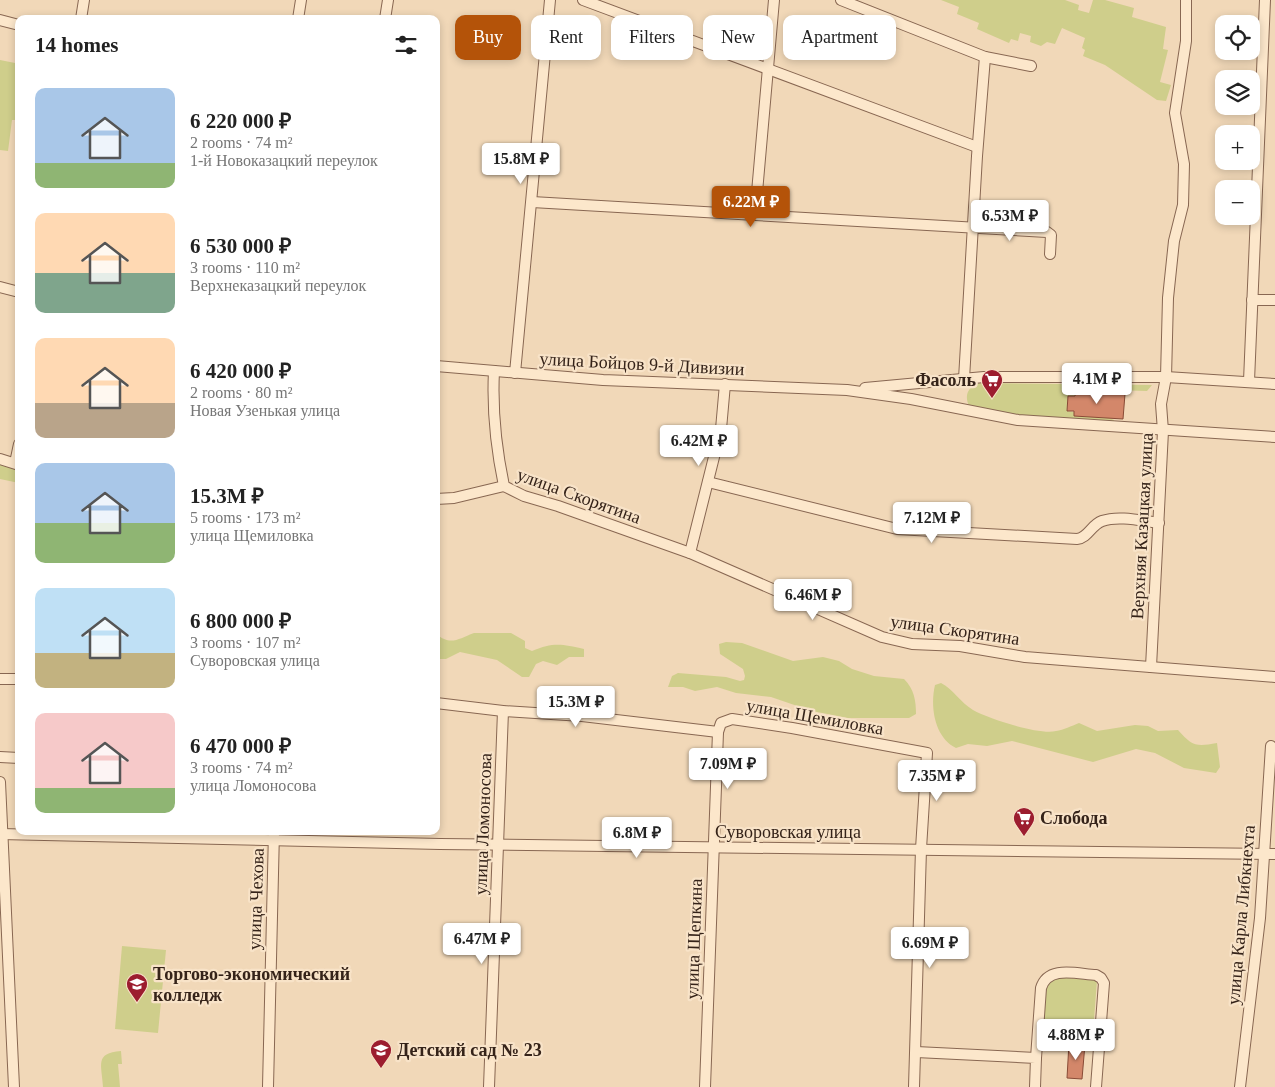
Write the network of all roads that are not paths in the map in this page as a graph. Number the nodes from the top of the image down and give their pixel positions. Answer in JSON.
{"nodes":[{"id":1,"x":84,"y":0,"type":"edge"},
{"id":2,"x":301,"y":0,"type":"edge"},
{"id":3,"x":388,"y":0,"type":"edge"},
{"id":4,"x":550,"y":0,"type":"edge"},
{"id":5,"x":583,"y":0,"type":"edge"},
{"id":6,"x":774,"y":0,"type":"edge"},
{"id":7,"x":841,"y":0,"type":"edge"},
{"id":8,"x":1186,"y":0,"type":"edge"},
{"id":9,"x":1265,"y":0,"type":"edge"},
{"id":10,"x":82,"y":15,"type":"edge"},
{"id":11,"x":299,"y":15,"type":"edge"},
{"id":12,"x":386,"y":15,"type":"edge"},
{"id":13,"x":0,"y":20,"type":"edge"},
{"id":14,"x":15,"y":24,"type":"edge"},
{"id":15,"x":986,"y":57,"type":"junction"},
{"id":16,"x":1031,"y":66,"type":"dead end"},
{"id":17,"x":767,"y":68,"type":"junction"},
{"id":18,"x":977,"y":148,"type":"junction"},
{"id":19,"x":532,"y":202,"type":"junction"},
{"id":20,"x":755,"y":215,"type":"junction"},
{"id":21,"x":972,"y":227,"type":"junction"},
{"id":22,"x":1050,"y":254,"type":"dead end"},
{"id":23,"x":0,"y":288,"type":"edge"},
{"id":24,"x":15,"y":291,"type":"edge"},
{"id":25,"x":1252,"y":300,"type":"junction"},
{"id":26,"x":1275,"y":300,"type":"edge"},
{"id":27,"x":440,"y":366,"type":"edge"},
{"id":28,"x":494,"y":371,"type":"junction"},
{"id":29,"x":515,"y":373,"type":"junction"},
{"id":30,"x":1166,"y":377,"type":"junction"},
{"id":31,"x":964,"y":379,"type":"junction"},
{"id":32,"x":1249,"y":381,"type":"junction"},
{"id":33,"x":725,"y":384,"type":"junction"},
{"id":34,"x":1275,"y":384,"type":"edge"},
{"id":35,"x":847,"y":390,"type":"junction"},
{"id":36,"x":1163,"y":431,"type":"junction"},
{"id":37,"x":1275,"y":438,"type":"edge"},
{"id":38,"x":0,"y":459,"type":"edge"},
{"id":39,"x":15,"y":463,"type":"edge"},
{"id":40,"x":708,"y":482,"type":"junction"},
{"id":41,"x":504,"y":486,"type":"junction"},
{"id":42,"x":440,"y":499,"type":"edge"},
{"id":43,"x":1159,"y":523,"type":"junction"},
{"id":44,"x":690,"y":553,"type":"junction"},
{"id":45,"x":1151,"y":667,"type":"junction"},
{"id":46,"x":1275,"y":677,"type":"edge"},
{"id":47,"x":0,"y":679,"type":"edge"},
{"id":48,"x":15,"y":679,"type":"edge"},
{"id":49,"x":440,"y":703,"type":"edge"},
{"id":50,"x":503,"y":711,"type":"junction"},
{"id":51,"x":718,"y":732,"type":"junction"},
{"id":52,"x":1271,"y":746,"type":"dead end"},
{"id":53,"x":0,"y":757,"type":"edge"},
{"id":54,"x":15,"y":758,"type":"edge"},
{"id":55,"x":0,"y":782,"type":"edge"},
{"id":56,"x":1,"y":834,"type":"edge"},
{"id":57,"x":15,"y":834,"type":"edge"},
{"id":58,"x":138,"y":835,"type":"edge"},
{"id":59,"x":274,"y":836,"type":"edge"},
{"id":60,"x":499,"y":844,"type":"junction"},
{"id":61,"x":713,"y":848,"type":"junction"},
{"id":62,"x":921,"y":849,"type":"junction"},
{"id":63,"x":1264,"y":854,"type":"junction"},
{"id":64,"x":1275,"y":854,"type":"edge"},
{"id":65,"x":916,"y":1052,"type":"junction"},
{"id":66,"x":1036,"y":1058,"type":"junction"},
{"id":67,"x":14,"y":1087,"type":"edge"},
{"id":68,"x":268,"y":1087,"type":"edge"},
{"id":69,"x":489,"y":1087,"type":"edge"},
{"id":70,"x":705,"y":1087,"type":"edge"},
{"id":71,"x":914,"y":1087,"type":"edge"},
{"id":72,"x":1035,"y":1087,"type":"edge"},
{"id":73,"x":1096,"y":1087,"type":"edge"},
{"id":74,"x":1240,"y":1087,"type":"edge"}],
"edges":[{"from":1,"to":10,"type":"street"},
{"from":2,"to":11,"type":"street"},
{"from":3,"to":12,"type":"street"},
{"from":4,"to":19,"type":"street"},
{"from":5,"to":17,"type":"street"},
{"from":6,"to":17,"type":"street"},
{"from":7,"to":15,"type":"street"},
{"from":8,"to":30,"type":"street","name":"Верхняя Казацкая улица"},
{"from":9,"to":25,"type":"street"},
{"from":13,"to":14,"type":"street"},
{"from":15,"to":16,"type":"street"},
{"from":15,"to":18,"type":"street"},
{"from":17,"to":18,"type":"street"},
{"from":17,"to":20,"type":"street"},
{"from":18,"to":21,"type":"street"},
{"from":19,"to":20,"type":"street"},
{"from":19,"to":29,"type":"street"},
{"from":20,"to":21,"type":"street"},
{"from":21,"to":22,"type":"street"},
{"from":21,"to":31,"type":"street"},
{"from":23,"to":24,"type":"street"},
{"from":25,"to":26,"type":"street"},
{"from":25,"to":32,"type":"street"},
{"from":27,"to":28,"type":"street","name":"улица Бойцов 9-й Дивизии"},
{"from":28,"to":29,"type":"street","name":"улица Бойцов 9-й Дивизии"},
{"from":28,"to":41,"type":"street","name":"улица Скорятина"},
{"from":29,"to":33,"type":"street","name":"улица Бойцов 9-й Дивизии"},
{"from":30,"to":31,"type":"street","name":"улица Бойцов 9-й Дивизии"},
{"from":30,"to":32,"type":"street","name":"улица Бойцов 9-й Дивизии"},
{"from":30,"to":36,"type":"street","name":"Верхняя Казацкая улица"},
{"from":31,"to":35,"type":"street","name":"улица Бойцов 9-й Дивизии"},
{"from":32,"to":34,"type":"street","name":"улица Бойцов 9-й Дивизии"},
{"from":33,"to":35,"type":"street","name":"улица Бойцов 9-й Дивизии"},
{"from":33,"to":40,"type":"street"},
{"from":35,"to":36,"type":"street","name":"улица Бойцов 9-й Дивизии"},
{"from":36,"to":37,"type":"street","name":"улица Бойцов 9-й Дивизии"},
{"from":36,"to":43,"type":"street","name":"Верхняя Казацкая улица"},
{"from":38,"to":39,"type":"street"},
{"from":40,"to":43,"type":"street"},
{"from":40,"to":44,"type":"street"},
{"from":41,"to":42,"type":"street"},
{"from":41,"to":44,"type":"street","name":"улица Скорятина"},
{"from":43,"to":45,"type":"street","name":"Верхняя Казацкая улица"},
{"from":44,"to":45,"type":"street","name":"улица Скорятина"},
{"from":45,"to":46,"type":"street","name":"улица Скорятина"},
{"from":47,"to":48,"type":"street"},
{"from":49,"to":50,"type":"street"},
{"from":50,"to":51,"type":"street"},
{"from":50,"to":60,"type":"street","name":"улица Ломоносова"},
{"from":51,"to":61,"type":"street","name":"улица Щепкина"},
{"from":51,"to":62,"type":"street","name":"улица Щемиловка"},
{"from":52,"to":63,"type":"street","name":"улица Карла Либкнехта"},
{"from":53,"to":54,"type":"street"},
{"from":55,"to":56,"type":"street"},
{"from":56,"to":57,"type":"street","name":"Суворовская улица"},
{"from":56,"to":67,"type":"street"},
{"from":58,"to":59,"type":"street","name":"Суворовская улица"},
{"from":59,"to":60,"type":"street","name":"Суворовская улица"},
{"from":59,"to":68,"type":"street","name":"улица Чехова"},
{"from":60,"to":61,"type":"street","name":"Суворовская улица"},
{"from":60,"to":69,"type":"street","name":"улица Ломоносова"},
{"from":61,"to":62,"type":"street","name":"Суворовская улица"},
{"from":61,"to":70,"type":"street","name":"улица Щепкина"},
{"from":62,"to":63,"type":"street","name":"Суворовская улица"},
{"from":62,"to":65,"type":"street"},
{"from":63,"to":64,"type":"street","name":"Суворовская улица"},
{"from":63,"to":74,"type":"street","name":"улица Карла Либкнехта"},
{"from":65,"to":66,"type":"street"},
{"from":65,"to":71,"type":"street"},
{"from":66,"to":72,"type":"street"},
{"from":66,"to":73,"type":"street"}]}
